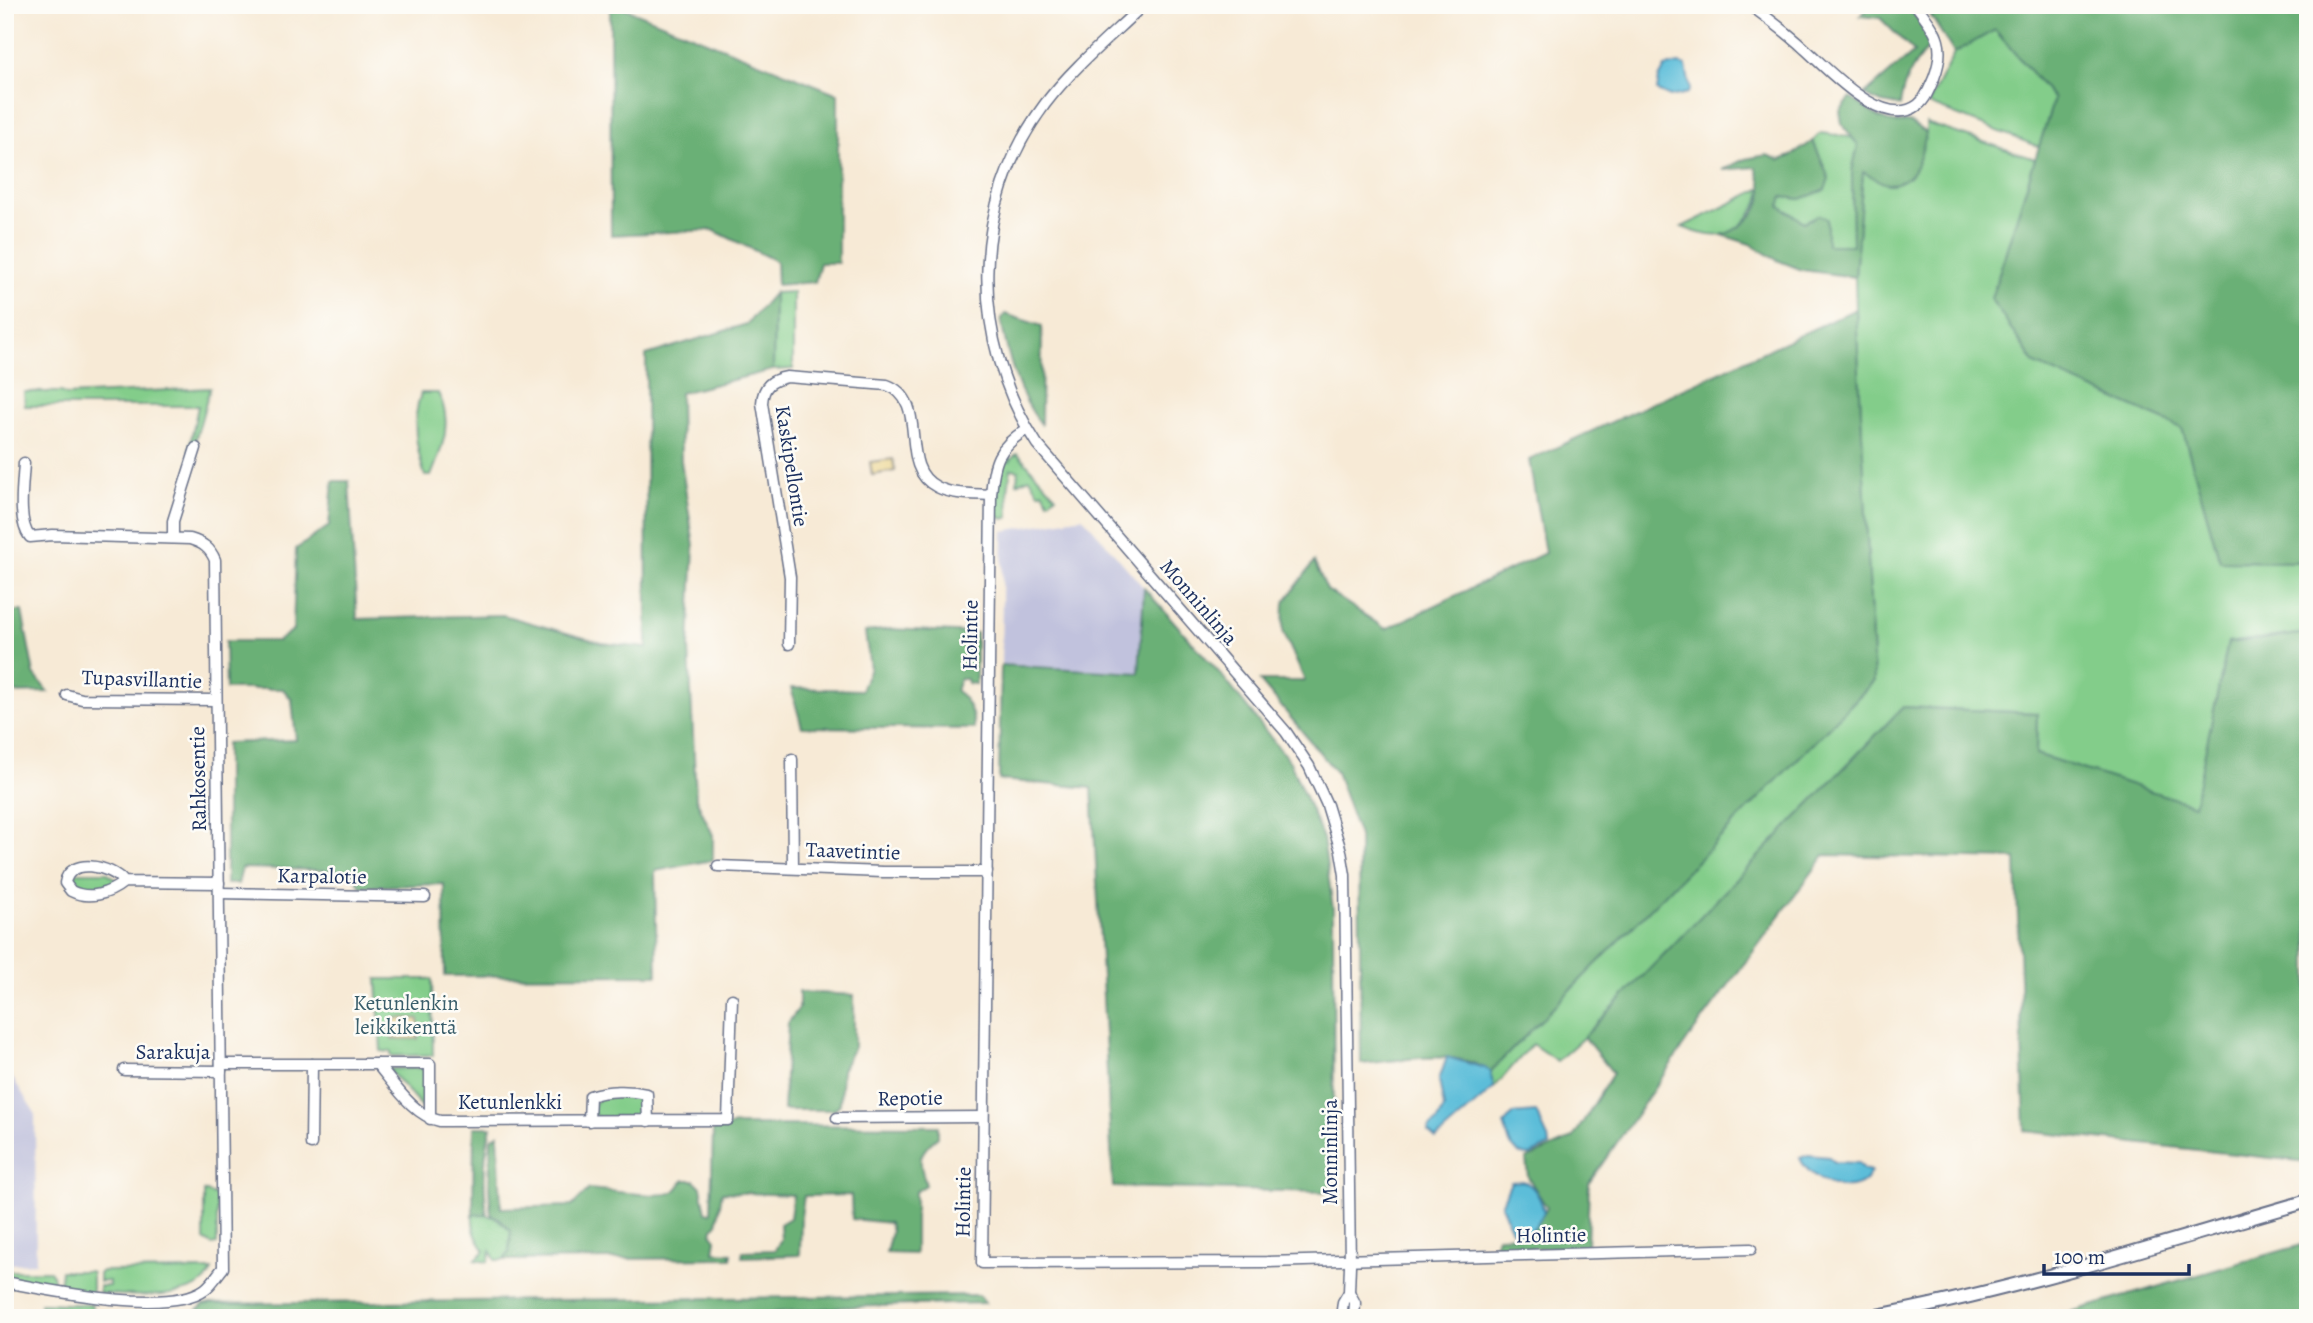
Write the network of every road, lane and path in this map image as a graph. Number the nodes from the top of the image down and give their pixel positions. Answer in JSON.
{"nodes":[{"id":1,"x":1143,"y":5,"type":"edge"},
{"id":2,"x":1750,"y":5,"type":"edge"},
{"id":3,"x":1916,"y":5,"type":"edge"},
{"id":4,"x":1027,"y":429,"type":"junction"},
{"id":5,"x":196,"y":448,"type":"dead end"},
{"id":6,"x":23,"y":463,"type":"dead end"},
{"id":7,"x":991,"y":495,"type":"junction"},
{"id":8,"x":173,"y":538,"type":"junction"},
{"id":9,"x":789,"y":644,"type":"dead end"},
{"id":10,"x":67,"y":695,"type":"dead end"},
{"id":11,"x":216,"y":700,"type":"junction"},
{"id":12,"x":792,"y":759,"type":"dead end"},
{"id":13,"x":718,"y":866,"type":"dead end"},
{"id":14,"x":793,"y":868,"type":"junction"},
{"id":15,"x":987,"y":872,"type":"junction"},
{"id":16,"x":124,"y":882,"type":"junction"},
{"id":17,"x":219,"y":888,"type":"junction"},
{"id":18,"x":425,"y":897,"type":"dead end"},
{"id":19,"x":733,"y":999,"type":"dead end"},
{"id":20,"x":312,"y":1064,"type":"junction"},
{"id":21,"x":377,"y":1065,"type":"junction"},
{"id":22,"x":221,"y":1068,"type":"junction"},
{"id":23,"x":124,"y":1070,"type":"dead end"},
{"id":24,"x":983,"y":1116,"type":"junction"},
{"id":25,"x":836,"y":1118,"type":"dead end"},
{"id":26,"x":430,"y":1119,"type":"junction"},
{"id":27,"x":589,"y":1121,"type":"junction"},
{"id":28,"x":648,"y":1121,"type":"junction"},
{"id":29,"x":311,"y":1144,"type":"dead end"},
{"id":30,"x":2308,"y":1202,"type":"edge"},
{"id":31,"x":1751,"y":1249,"type":"dead end"},
{"id":32,"x":1350,"y":1258,"type":"junction"},
{"id":33,"x":5,"y":1282,"type":"edge"},
{"id":34,"x":1349,"y":1292,"type":"junction"},
{"id":35,"x":1341,"y":1318,"type":"edge"},
{"id":36,"x":1354,"y":1318,"type":"edge"},
{"id":37,"x":1866,"y":1318,"type":"edge"}],
"edges":[{"from":1,"to":4,"type":"street","name":"Monninlinja"},
{"from":2,"to":3,"type":"street"},
{"from":4,"to":7,"type":"street","name":"Holintie"},
{"from":4,"to":32,"type":"street","name":"Monninlinja"},
{"from":5,"to":8,"type":"street"},
{"from":6,"to":8,"type":"street","name":"Rahkosentie"},
{"from":7,"to":9,"type":"street","name":"Kaskipellontie"},
{"from":7,"to":15,"type":"street","name":"Holintie"},
{"from":8,"to":11,"type":"street","name":"Rahkosentie"},
{"from":10,"to":11,"type":"street","name":"Tupasvillantie"},
{"from":11,"to":17,"type":"street","name":"Rahkosentie"},
{"from":12,"to":14,"type":"street"},
{"from":13,"to":14,"type":"street","name":"Taavetintie"},
{"from":14,"to":15,"type":"street","name":"Taavetintie"},
{"from":15,"to":24,"type":"street","name":"Holintie"},
{"from":16,"to":16,"type":"street"},
{"from":16,"to":17,"type":"street","name":"Karpalotie"},
{"from":17,"to":18,"type":"street","name":"Karpalotie"},
{"from":17,"to":22,"type":"street","name":"Rahkosentie"},
{"from":19,"to":28,"type":"street","name":"Ketunlenkki"},
{"from":20,"to":21,"type":"street","name":"Ketunlenkki"},
{"from":20,"to":22,"type":"street","name":"Ketunlenkki"},
{"from":20,"to":29,"type":"street"},
{"from":21,"to":26,"type":"street","name":"Ketunlenkki"},
{"from":21,"to":26,"type":"street","name":"Ketunlenkki"},
{"from":22,"to":23,"type":"street","name":"Sarakuja"},
{"from":22,"to":33,"type":"street","name":"Rahkosentie"},
{"from":24,"to":25,"type":"street","name":"Repotie"},
{"from":24,"to":32,"type":"street","name":"Holintie"},
{"from":26,"to":27,"type":"street","name":"Ketunlenkki"},
{"from":27,"to":28,"type":"street","name":"Ketunlenkki"},
{"from":27,"to":28,"type":"street","name":"Ketunlenkki"},
{"from":30,"to":37,"type":"main road"},
{"from":31,"to":32,"type":"street","name":"Holintie"},
{"from":32,"to":34,"type":"street","name":"Monninlinja"},
{"from":34,"to":35,"type":"street","name":"Monninlinja"},
{"from":34,"to":36,"type":"street","name":"Monninlinja"}]}
